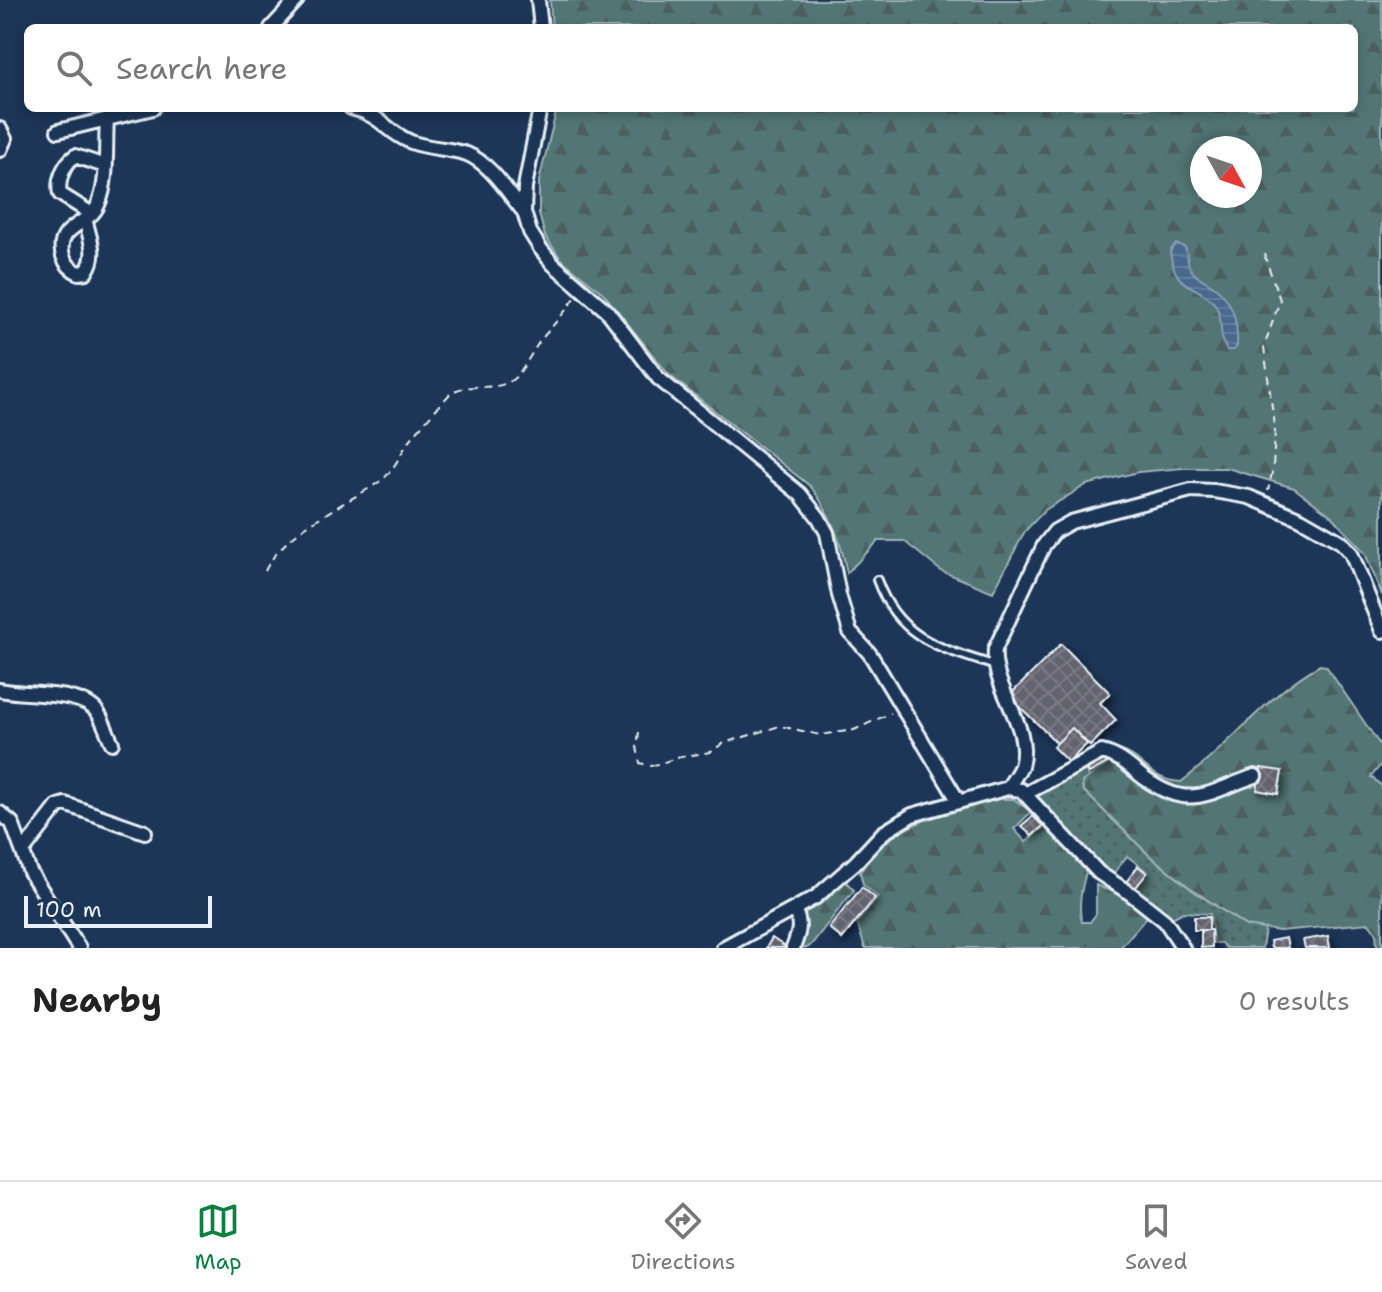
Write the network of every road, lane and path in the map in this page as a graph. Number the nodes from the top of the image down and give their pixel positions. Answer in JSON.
{"nodes":[{"id":1,"x":297,"y":0,"type":"edge"},
{"id":2,"x":538,"y":0,"type":"edge"},
{"id":3,"x":275,"y":24,"type":"edge"},
{"id":4,"x":541,"y":24,"type":"edge"},
{"id":5,"x":136,"y":112,"type":"edge"},
{"id":6,"x":364,"y":112,"type":"edge"},
{"id":7,"x":539,"y":112,"type":"edge"},
{"id":8,"x":107,"y":119,"type":"junction"},
{"id":9,"x":0,"y":129,"type":"edge"},
{"id":10,"x":58,"y":131,"type":"dead end"},
{"id":11,"x":0,"y":150,"type":"edge"},
{"id":12,"x":105,"y":166,"type":"junction"},
{"id":13,"x":524,"y":212,"type":"junction"},
{"id":14,"x":1264,"y":254,"type":"dead end"},
{"id":15,"x":583,"y":287,"type":"junction"},
{"id":16,"x":1265,"y":504,"type":"junction"},
{"id":17,"x":265,"y":571,"type":"dead end"},
{"id":18,"x":877,"y":580,"type":"dead end"},
{"id":19,"x":1382,"y":631,"type":"edge"},
{"id":20,"x":993,"y":665,"type":"junction"},
{"id":21,"x":0,"y":690,"type":"edge"},
{"id":22,"x":903,"y":707,"type":"junction"},
{"id":23,"x":639,"y":732,"type":"dead end"},
{"id":24,"x":112,"y":743,"type":"dead end"},
{"id":25,"x":1255,"y":776,"type":"dead end"},
{"id":26,"x":1008,"y":788,"type":"junction"},
{"id":27,"x":1025,"y":794,"type":"junction"},
{"id":28,"x":959,"y":802,"type":"junction"},
{"id":29,"x":0,"y":813,"type":"edge"},
{"id":30,"x":145,"y":832,"type":"dead end"},
{"id":31,"x":24,"y":850,"type":"junction"},
{"id":32,"x":794,"y":909,"type":"junction"},
{"id":33,"x":79,"y":948,"type":"edge"},
{"id":34,"x":723,"y":948,"type":"edge"},
{"id":35,"x":793,"y":948,"type":"edge"},
{"id":36,"x":1183,"y":948,"type":"edge"}],
"edges":[{"from":1,"to":3,"type":"street"},
{"from":2,"to":4,"type":"street"},
{"from":5,"to":8,"type":"street"},
{"from":6,"to":13,"type":"street"},
{"from":7,"to":13,"type":"street"},
{"from":8,"to":10,"type":"street"},
{"from":8,"to":12,"type":"street"},
{"from":9,"to":11,"type":"street"},
{"from":12,"to":12,"type":"street"},
{"from":13,"to":15,"type":"street"},
{"from":14,"to":16,"type":"path"},
{"from":15,"to":17,"type":"path"},
{"from":15,"to":22,"type":"street"},
{"from":16,"to":19,"type":"street"},
{"from":16,"to":20,"type":"street"},
{"from":18,"to":20,"type":"lane"},
{"from":20,"to":26,"type":"street"},
{"from":21,"to":24,"type":"street"},
{"from":22,"to":23,"type":"path"},
{"from":22,"to":28,"type":"street"},
{"from":25,"to":27,"type":"street"},
{"from":26,"to":27,"type":"street"},
{"from":26,"to":28,"type":"street"},
{"from":27,"to":36,"type":"street"},
{"from":28,"to":32,"type":"street"},
{"from":29,"to":31,"type":"street"},
{"from":30,"to":31,"type":"street"},
{"from":31,"to":33,"type":"street"},
{"from":32,"to":34,"type":"street"},
{"from":32,"to":35,"type":"street"}]}
